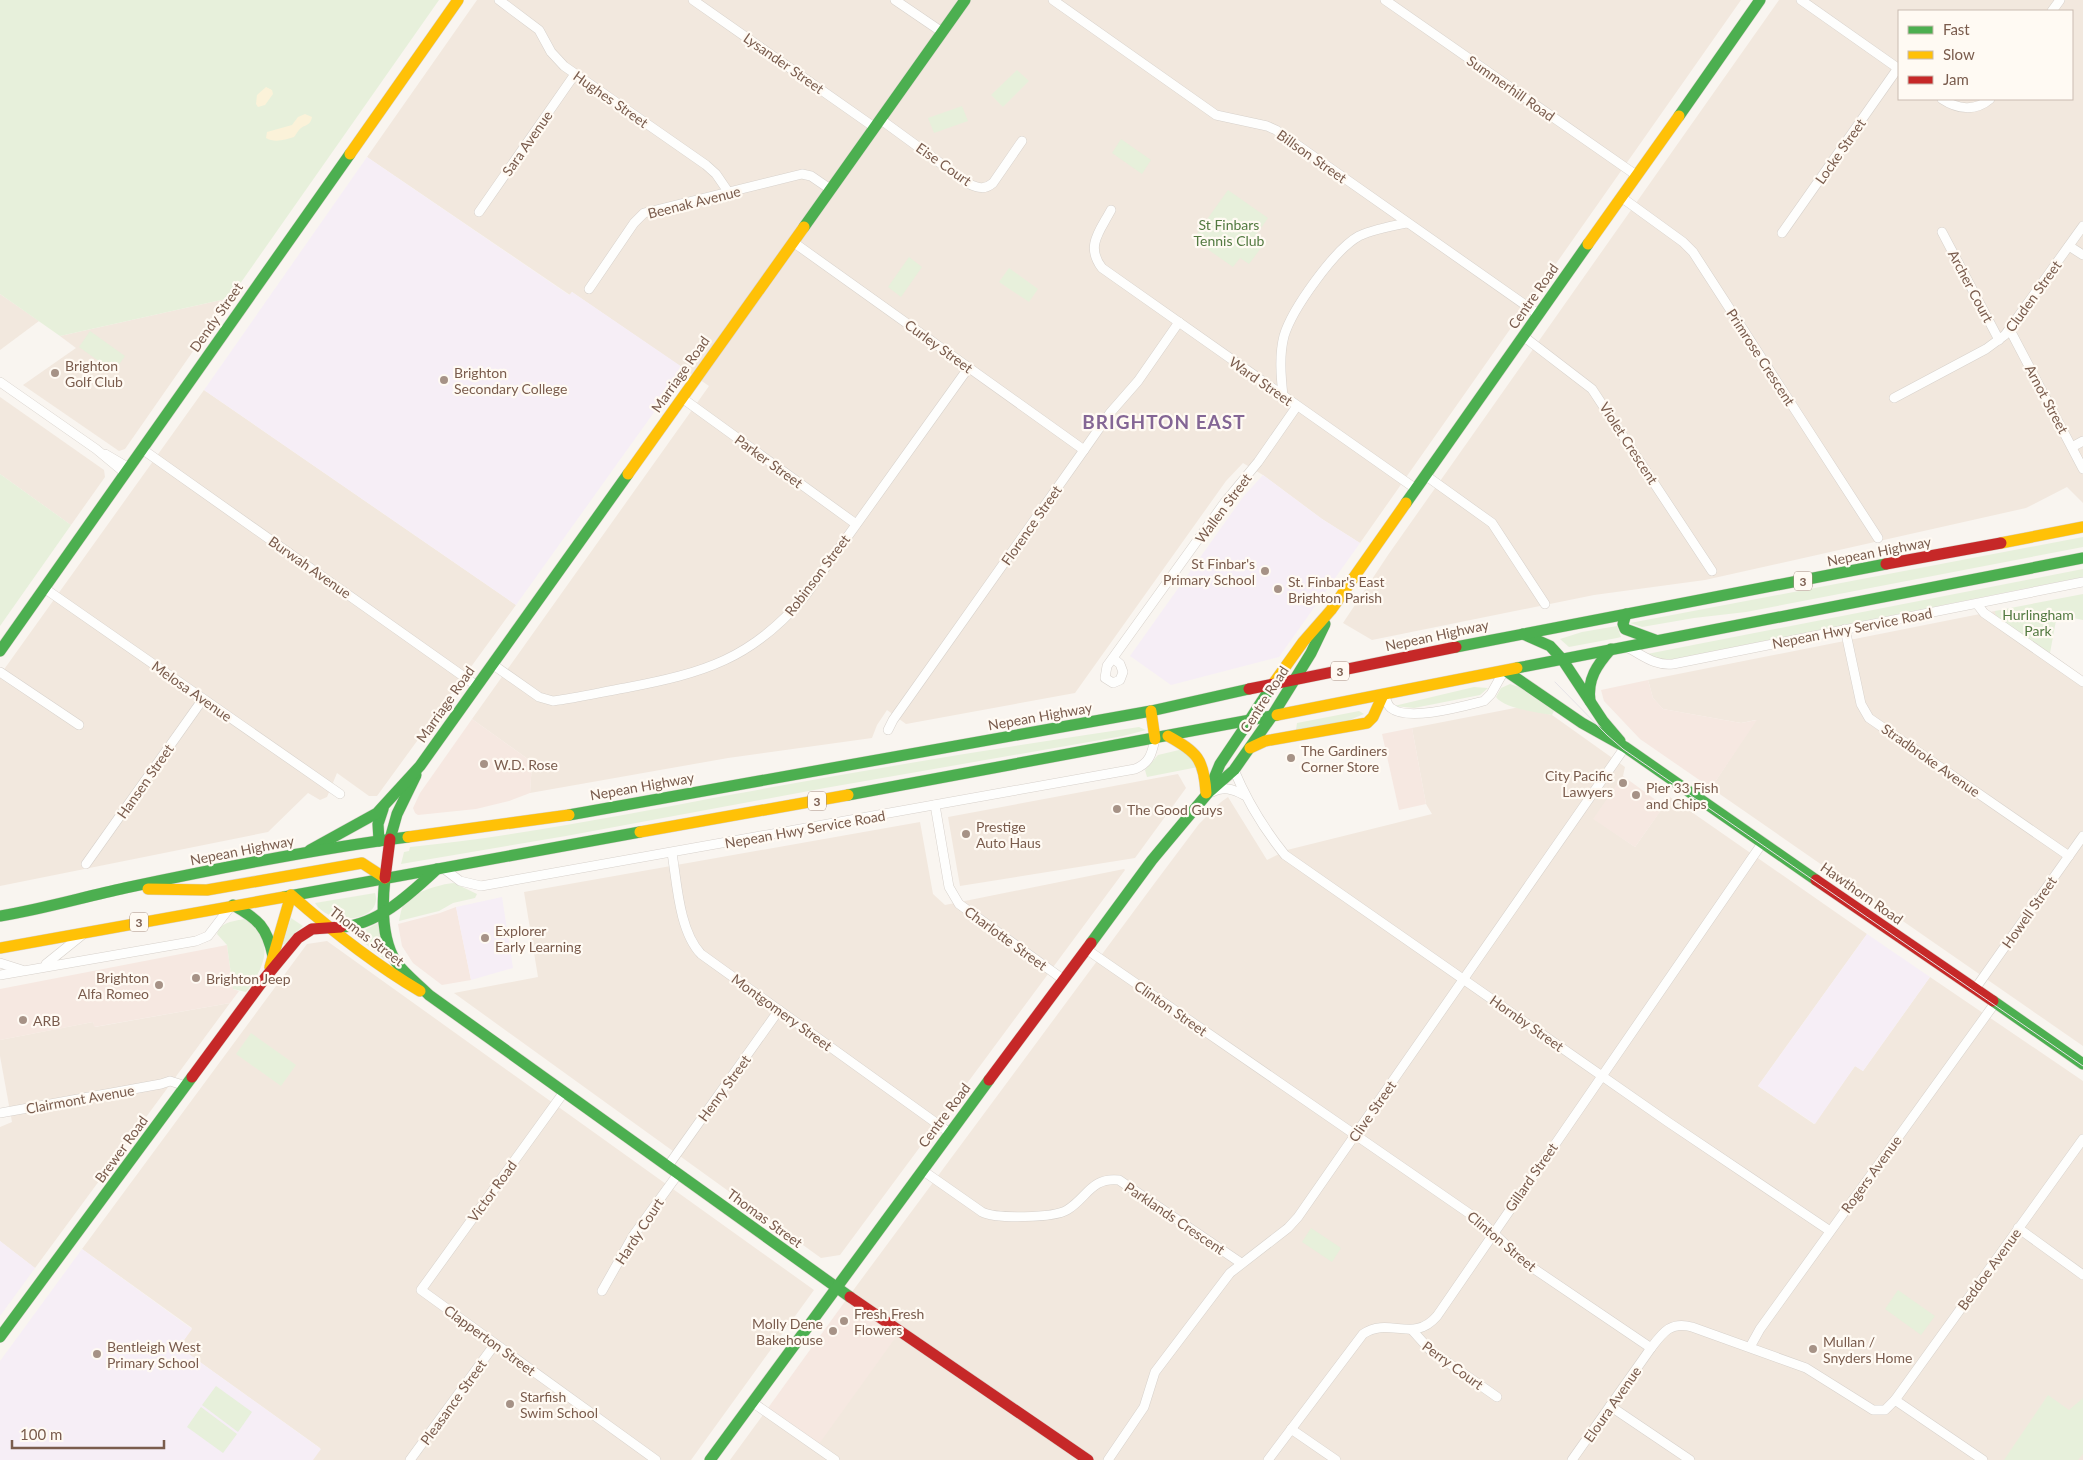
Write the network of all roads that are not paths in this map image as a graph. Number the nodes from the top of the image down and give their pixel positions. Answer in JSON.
{"nodes":[{"id":1,"x":458,"y":0,"type":"edge"},
{"id":2,"x":499,"y":0,"type":"edge"},
{"id":3,"x":693,"y":0,"type":"edge"},
{"id":4,"x":895,"y":0,"type":"edge"},
{"id":5,"x":964,"y":0,"type":"edge"},
{"id":6,"x":1053,"y":0,"type":"edge"},
{"id":7,"x":1385,"y":0,"type":"edge"},
{"id":8,"x":1760,"y":0,"type":"edge"},
{"id":9,"x":1801,"y":0,"type":"edge"},
{"id":10,"x":942,"y":32,"type":"junction"},
{"id":11,"x":1898,"y":68,"type":"edge"},
{"id":12,"x":1898,"y":70,"type":"edge"},
{"id":13,"x":575,"y":74,"type":"junction"},
{"id":14,"x":1943,"y":100,"type":"edge"},
{"id":15,"x":1988,"y":100,"type":"edge"},
{"id":16,"x":877,"y":123,"type":"junction"},
{"id":17,"x":1022,"y":141,"type":"dead end"},
{"id":18,"x":1636,"y":176,"type":"junction"},
{"id":19,"x":830,"y":189,"type":"junction"},
{"id":20,"x":729,"y":193,"type":"junction"},
{"id":21,"x":1621,"y":197,"type":"junction"},
{"id":22,"x":1112,"y":210,"type":"dead end"},
{"id":23,"x":479,"y":212,"type":"dead end"},
{"id":24,"x":1407,"y":223,"type":"junction"},
{"id":25,"x":2083,"y":226,"type":"edge"},
{"id":26,"x":1942,"y":232,"type":"dead end"},
{"id":27,"x":1782,"y":233,"type":"dead end"},
{"id":28,"x":793,"y":242,"type":"junction"},
{"id":29,"x":2069,"y":246,"type":"junction"},
{"id":30,"x":2083,"y":255,"type":"edge"},
{"id":31,"x":589,"y":289,"type":"dead end"},
{"id":32,"x":1538,"y":314,"type":"junction"},
{"id":33,"x":1179,"y":322,"type":"junction"},
{"id":34,"x":2010,"y":330,"type":"junction"},
{"id":35,"x":1523,"y":336,"type":"junction"},
{"id":36,"x":1999,"y":340,"type":"junction"},
{"id":37,"x":968,"y":367,"type":"junction"},
{"id":38,"x":0,"y":382,"type":"edge"},
{"id":39,"x":1283,"y":396,"type":"junction"},
{"id":40,"x":682,"y":398,"type":"junction"},
{"id":41,"x":1894,"y":398,"type":"dead end"},
{"id":42,"x":1297,"y":406,"type":"junction"},
{"id":43,"x":2083,"y":441,"type":"edge"},
{"id":44,"x":2072,"y":447,"type":"junction"},
{"id":45,"x":142,"y":448,"type":"junction"},
{"id":46,"x":1084,"y":450,"type":"junction"},
{"id":47,"x":2083,"y":469,"type":"edge"},
{"id":48,"x":127,"y":471,"type":"junction"},
{"id":49,"x":1425,"y":476,"type":"junction"},
{"id":50,"x":1416,"y":489,"type":"junction"},
{"id":51,"x":856,"y":524,"type":"junction"},
{"id":52,"x":2083,"y":527,"type":"edge"},
{"id":53,"x":1878,"y":538,"type":"dead end"},
{"id":54,"x":2083,"y":558,"type":"edge"},
{"id":55,"x":1712,"y":571,"type":"dead end"},
{"id":56,"x":2083,"y":582,"type":"edge"},
{"id":57,"x":44,"y":588,"type":"junction"},
{"id":58,"x":1545,"y":604,"type":"dead end"},
{"id":59,"x":1977,"y":604,"type":"junction"},
{"id":60,"x":1331,"y":610,"type":"junction"},
{"id":61,"x":1626,"y":614,"type":"junction"},
{"id":62,"x":1845,"y":629,"type":"junction"},
{"id":63,"x":1523,"y":634,"type":"junction"},
{"id":64,"x":1656,"y":641,"type":"junction"},
{"id":65,"x":1625,"y":647,"type":"junction"},
{"id":66,"x":1611,"y":650,"type":"junction"},
{"id":67,"x":0,"y":651,"type":"edge"},
{"id":68,"x":1114,"y":659,"type":"dead end"},
{"id":69,"x":1562,"y":659,"type":"junction"},
{"id":70,"x":492,"y":664,"type":"junction"},
{"id":71,"x":1505,"y":671,"type":"junction"},
{"id":72,"x":0,"y":672,"type":"edge"},
{"id":73,"x":1295,"y":679,"type":"junction"},
{"id":74,"x":2083,"y":682,"type":"edge"},
{"id":75,"x":1273,"y":684,"type":"junction"},
{"id":76,"x":477,"y":686,"type":"junction"},
{"id":77,"x":1383,"y":694,"type":"junction"},
{"id":78,"x":202,"y":699,"type":"junction"},
{"id":79,"x":1591,"y":704,"type":"junction"},
{"id":80,"x":1151,"y":711,"type":"junction"},
{"id":81,"x":1272,"y":716,"type":"junction"},
{"id":82,"x":1249,"y":721,"type":"junction"},
{"id":83,"x":79,"y":725,"type":"dead end"},
{"id":84,"x":888,"y":730,"type":"dead end"},
{"id":85,"x":1168,"y":736,"type":"junction"},
{"id":86,"x":1155,"y":739,"type":"junction"},
{"id":87,"x":1624,"y":747,"type":"junction"},
{"id":88,"x":1250,"y":748,"type":"junction"},
{"id":89,"x":420,"y":766,"type":"junction"},
{"id":90,"x":1234,"y":770,"type":"junction"},
{"id":91,"x":340,"y":794,"type":"dead end"},
{"id":92,"x":1206,"y":795,"type":"junction"},
{"id":93,"x":1244,"y":795,"type":"junction"},
{"id":94,"x":388,"y":802,"type":"junction"},
{"id":95,"x":935,"y":805,"type":"junction"},
{"id":96,"x":2083,"y":836,"type":"edge"},
{"id":97,"x":385,"y":840,"type":"junction"},
{"id":98,"x":1763,"y":842,"type":"junction"},
{"id":99,"x":304,"y":853,"type":"junction"},
{"id":100,"x":672,"y":853,"type":"junction"},
{"id":101,"x":2069,"y":856,"type":"junction"},
{"id":102,"x":86,"y":864,"type":"dead end"},
{"id":103,"x":440,"y":868,"type":"junction"},
{"id":104,"x":297,"y":874,"type":"junction"},
{"id":105,"x":384,"y":878,"type":"junction"},
{"id":106,"x":229,"y":887,"type":"junction"},
{"id":107,"x":129,"y":888,"type":"junction"},
{"id":108,"x":291,"y":895,"type":"junction"},
{"id":109,"x":232,"y":905,"type":"junction"},
{"id":110,"x":384,"y":910,"type":"junction"},
{"id":111,"x":0,"y":916,"type":"edge"},
{"id":112,"x":330,"y":927,"type":"junction"},
{"id":113,"x":86,"y":932,"type":"junction"},
{"id":114,"x":0,"y":948,"type":"edge"},
{"id":115,"x":1086,"y":949,"type":"junction"},
{"id":116,"x":273,"y":958,"type":"junction"},
{"id":117,"x":0,"y":963,"type":"edge"},
{"id":118,"x":38,"y":968,"type":"junction"},
{"id":119,"x":27,"y":970,"type":"junction"},
{"id":120,"x":0,"y":975,"type":"edge"},
{"id":121,"x":265,"y":978,"type":"junction"},
{"id":122,"x":1064,"y":980,"type":"junction"},
{"id":123,"x":1463,"y":980,"type":"junction"},
{"id":124,"x":1975,"y":989,"type":"junction"},
{"id":125,"x":429,"y":995,"type":"junction"},
{"id":126,"x":1995,"y":1003,"type":"junction"},
{"id":127,"x":779,"y":1010,"type":"junction"},
{"id":128,"x":2083,"y":1064,"type":"edge"},
{"id":129,"x":1602,"y":1075,"type":"junction"},
{"id":130,"x":161,"y":1084,"type":"junction"},
{"id":131,"x":186,"y":1086,"type":"junction"},
{"id":132,"x":564,"y":1092,"type":"junction"},
{"id":133,"x":179,"y":1096,"type":"junction"},
{"id":134,"x":0,"y":1113,"type":"edge"},
{"id":135,"x":950,"y":1134,"type":"junction"},
{"id":136,"x":1355,"y":1135,"type":"junction"},
{"id":137,"x":2083,"y":1139,"type":"edge"},
{"id":138,"x":668,"y":1166,"type":"junction"},
{"id":139,"x":922,"y":1170,"type":"junction"},
{"id":140,"x":678,"y":1174,"type":"junction"},
{"id":141,"x":2018,"y":1228,"type":"junction"},
{"id":142,"x":1830,"y":1231,"type":"junction"},
{"id":143,"x":1492,"y":1233,"type":"junction"},
{"id":144,"x":1241,"y":1263,"type":"junction"},
{"id":145,"x":2083,"y":1275,"type":"edge"},
{"id":146,"x":836,"y":1286,"type":"junction"},
{"id":147,"x":421,"y":1290,"type":"joint"},
{"id":148,"x":602,"y":1291,"type":"dead end"},
{"id":149,"x":1412,"y":1330,"type":"junction"},
{"id":150,"x":0,"y":1337,"type":"edge"},
{"id":151,"x":495,"y":1344,"type":"junction"},
{"id":152,"x":1750,"y":1347,"type":"junction"},
{"id":153,"x":1651,"y":1348,"type":"junction"},
{"id":154,"x":1497,"y":1397,"type":"dead end"},
{"id":155,"x":1894,"y":1400,"type":"junction"},
{"id":156,"x":752,"y":1402,"type":"junction"},
{"id":157,"x":1610,"y":1406,"type":"junction"},
{"id":158,"x":1291,"y":1429,"type":"junction"},
{"id":159,"x":1085,"y":1459,"type":"edge"},
{"id":160,"x":410,"y":1460,"type":"edge"},
{"id":161,"x":656,"y":1460,"type":"edge"},
{"id":162,"x":710,"y":1460,"type":"edge"},
{"id":163,"x":835,"y":1460,"type":"edge"},
{"id":164,"x":1108,"y":1460,"type":"edge"},
{"id":165,"x":1268,"y":1460,"type":"edge"},
{"id":166,"x":1336,"y":1460,"type":"edge"},
{"id":167,"x":1572,"y":1460,"type":"edge"},
{"id":168,"x":1690,"y":1460,"type":"edge"},
{"id":169,"x":1983,"y":1460,"type":"edge"}],
"edges":[{"from":1,"to":45,"type":"main road","name":"Dendy Street"},
{"from":2,"to":13,"type":"street","name":"Hughes Street"},
{"from":3,"to":16,"type":"street","name":"Lysander Street"},
{"from":4,"to":10,"type":"street"},
{"from":5,"to":10,"type":"main road","name":"Marriage Road"},
{"from":6,"to":24,"type":"street","name":"Billson Street"},
{"from":7,"to":18,"type":"street","name":"Summerhill Road"},
{"from":8,"to":18,"type":"main road","name":"Centre Road"},
{"from":9,"to":11,"type":"street"},
{"from":10,"to":16,"type":"main road","name":"Marriage Road"},
{"from":12,"to":27,"type":"street","name":"Locke Street"},
{"from":13,"to":20,"type":"street","name":"Hughes Street"},
{"from":13,"to":23,"type":"street","name":"Sara Avenue"},
{"from":14,"to":15,"type":"street"},
{"from":16,"to":17,"type":"street","name":"Eise Court"},
{"from":16,"to":19,"type":"main road","name":"Marriage Road"},
{"from":18,"to":21,"type":"main road","name":"Centre Road"},
{"from":19,"to":20,"type":"street","name":"Beenak Avenue"},
{"from":19,"to":28,"type":"main road","name":"Marriage Road"},
{"from":20,"to":31,"type":"street","name":"Beenak Avenue"},
{"from":21,"to":32,"type":"main road","name":"Centre Road"},
{"from":21,"to":53,"type":"street","name":"Primrose Crescent"},
{"from":22,"to":33,"type":"street","name":"Ward Street"},
{"from":24,"to":32,"type":"street","name":"Billson Street"},
{"from":24,"to":39,"type":"street"},
{"from":25,"to":29,"type":"street","name":"Cluden Street"},
{"from":26,"to":36,"type":"street","name":"Archer Court"},
{"from":28,"to":37,"type":"street","name":"Curley Street"},
{"from":28,"to":40,"type":"main road","name":"Marriage Road"},
{"from":29,"to":30,"type":"street"},
{"from":29,"to":34,"type":"street","name":"Cluden Street"},
{"from":32,"to":35,"type":"main road","name":"Centre Road"},
{"from":33,"to":39,"type":"street","name":"Ward Street"},
{"from":33,"to":46,"type":"street","name":"Florence Street"},
{"from":34,"to":36,"type":"street","name":"Cluden Street"},
{"from":34,"to":44,"type":"street","name":"Arnot Street"},
{"from":35,"to":49,"type":"main road","name":"Centre Road"},
{"from":35,"to":55,"type":"street","name":"Violet Crescent"},
{"from":36,"to":41,"type":"street","name":"Cluden Street"},
{"from":37,"to":46,"type":"street","name":"Curley Street"},
{"from":37,"to":51,"type":"street","name":"Robinson Street"},
{"from":38,"to":48,"type":"street"},
{"from":39,"to":42,"type":"street","name":"Ward Street"},
{"from":40,"to":51,"type":"street","name":"Parker Street"},
{"from":40,"to":70,"type":"main road","name":"Marriage Road"},
{"from":42,"to":50,"type":"street","name":"Ward Street"},
{"from":42,"to":68,"type":"street","name":"Wallen Street"},
{"from":43,"to":44,"type":"street"},
{"from":44,"to":47,"type":"street","name":"Arnot Street"},
{"from":45,"to":48,"type":"main road","name":"Dendy Street"},
{"from":45,"to":76,"type":"street","name":"Burwah Avenue"},
{"from":46,"to":84,"type":"street","name":"Florence Street"},
{"from":48,"to":57,"type":"main road","name":"Dendy Street"},
{"from":49,"to":50,"type":"main road","name":"Centre Road"},
{"from":49,"to":58,"type":"street"},
{"from":50,"to":60,"type":"main road","name":"Centre Road"},
{"from":51,"to":70,"type":"street","name":"Robinson Street"},
{"from":52,"to":61,"type":"main road","name":"Nepean Highway","number":"3"},
{"from":54,"to":64,"type":"main road","number":"3"},
{"from":56,"to":59,"type":"street","name":"Nepean Hwy Service Road"},
{"from":57,"to":67,"type":"main road","name":"Dendy Street"},
{"from":57,"to":78,"type":"street","name":"Melosa Avenue"},
{"from":59,"to":62,"type":"street","name":"Nepean Hwy Service Road"},
{"from":59,"to":74,"type":"street"},
{"from":60,"to":73,"type":"main road","name":"Centre Road"},
{"from":60,"to":75,"type":"main road","name":"Centre Road"},
{"from":61,"to":63,"type":"main road","name":"Nepean Highway","number":"3"},
{"from":61,"to":64,"type":"main road"},
{"from":62,"to":65,"type":"street","name":"Nepean Hwy Service Road"},
{"from":62,"to":101,"type":"street","name":"Stradbroke Avenue"},
{"from":63,"to":69,"type":"main road","name":"Hawthorn Road"},
{"from":63,"to":73,"type":"main road","name":"Nepean Highway","number":"3"},
{"from":64,"to":65,"type":"main road","number":"3"},
{"from":65,"to":66,"type":"main road","number":"3"},
{"from":66,"to":69,"type":"main road","number":"3"},
{"from":66,"to":79,"type":"main road"},
{"from":69,"to":71,"type":"main road","number":"3"},
{"from":69,"to":79,"type":"main road","name":"Hawthorn Road"},
{"from":70,"to":76,"type":"main road","name":"Marriage Road"},
{"from":71,"to":77,"type":"main road","number":"3"},
{"from":71,"to":77,"type":"street"},
{"from":71,"to":87,"type":"main road","name":"Hawthorn Road"},
{"from":72,"to":83,"type":"street"},
{"from":73,"to":75,"type":"main road","name":"Nepean Highway","number":"3"},
{"from":73,"to":81,"type":"main road","name":"Centre Road"},
{"from":75,"to":80,"type":"main road","name":"Nepean Highway","number":"3"},
{"from":75,"to":82,"type":"main road","name":"Centre Road"},
{"from":76,"to":89,"type":"main road","name":"Marriage Road"},
{"from":77,"to":81,"type":"main road","number":"3"},
{"from":77,"to":88,"type":"main road"},
{"from":78,"to":91,"type":"street","name":"Melosa Avenue"},
{"from":78,"to":102,"type":"street","name":"Hansen Street"},
{"from":79,"to":87,"type":"main road","name":"Hawthorn Road"},
{"from":80,"to":86,"type":"main road"},
{"from":80,"to":97,"type":"main road","name":"Nepean Highway","number":"3"},
{"from":81,"to":82,"type":"main road","number":"3"},
{"from":81,"to":88,"type":"main road","name":"Centre Road"},
{"from":82,"to":85,"type":"main road","number":"3"},
{"from":82,"to":92,"type":"main road","name":"Centre Road"},
{"from":85,"to":86,"type":"main road","number":"3"},
{"from":85,"to":92,"type":"main road"},
{"from":86,"to":95,"type":"street","name":"Nepean Hwy Service Road"},
{"from":86,"to":103,"type":"main road","number":"3"},
{"from":87,"to":98,"type":"main road","name":"Hawthorn Road"},
{"from":87,"to":123,"type":"street","name":"Clive Street"},
{"from":88,"to":90,"type":"main road","name":"Centre Road"},
{"from":89,"to":94,"type":"main road","name":"Marriage Road"},
{"from":89,"to":97,"type":"main road","name":"Marriage Road"},
{"from":90,"to":92,"type":"main road","name":"Centre Road"},
{"from":90,"to":93,"type":"street","name":"Hornby Street"},
{"from":92,"to":93,"type":"street"},
{"from":92,"to":115,"type":"main road","name":"Centre Road"},
{"from":93,"to":123,"type":"street","name":"Hornby Street"},
{"from":94,"to":97,"type":"main road"},
{"from":94,"to":99,"type":"main road","name":"Marriage Road"},
{"from":95,"to":100,"type":"street","name":"Nepean Hwy Service Road"},
{"from":95,"to":122,"type":"street","name":"Charlotte Street"},
{"from":96,"to":101,"type":"street","name":"Howell Street"},
{"from":97,"to":99,"type":"main road","name":"Nepean Highway","number":"3"},
{"from":97,"to":105,"type":"main road","name":"Thomas Street"},
{"from":98,"to":124,"type":"main road","name":"Hawthorn Road"},
{"from":98,"to":129,"type":"street","name":"Gillard Street"},
{"from":99,"to":104,"type":"main road","name":"Brewer Road"},
{"from":99,"to":107,"type":"main road","name":"Nepean Highway","number":"3"},
{"from":100,"to":103,"type":"street","name":"Nepean Hwy Service Road"},
{"from":100,"to":127,"type":"street","name":"Montgomery Street"},
{"from":101,"to":124,"type":"street","name":"Howell Street"},
{"from":103,"to":105,"type":"main road","number":"3"},
{"from":103,"to":110,"type":"main road","name":"Brewer Road"},
{"from":104,"to":105,"type":"main road"},
{"from":104,"to":106,"type":"main road"},
{"from":104,"to":108,"type":"main road","name":"Brewer Road"},
{"from":105,"to":108,"type":"main road","number":"3"},
{"from":105,"to":110,"type":"main road","name":"Thomas Street"},
{"from":106,"to":107,"type":"main road"},
{"from":106,"to":109,"type":"main road"},
{"from":107,"to":111,"type":"main road","name":"Nepean Highway","number":"3"},
{"from":108,"to":109,"type":"main road","number":"3"},
{"from":108,"to":112,"type":"main road","name":"Thomas Street"},
{"from":108,"to":116,"type":"main road","name":"Brewer Road"},
{"from":109,"to":113,"type":"main road","number":"3"},
{"from":109,"to":116,"type":"main road"},
{"from":109,"to":118,"type":"street"},
{"from":110,"to":112,"type":"main road","name":"Brewer Road"},
{"from":110,"to":125,"type":"main road","name":"Thomas Street"},
{"from":112,"to":121,"type":"main road","name":"Brewer Road"},
{"from":112,"to":125,"type":"main road","name":"Thomas Street"},
{"from":113,"to":114,"type":"main road","number":"3"},
{"from":113,"to":118,"type":"street"},
{"from":115,"to":122,"type":"main road","name":"Centre Road"},
{"from":115,"to":136,"type":"street","name":"Clinton Street"},
{"from":116,"to":121,"type":"main road","name":"Brewer Road"},
{"from":117,"to":119,"type":"street"},
{"from":118,"to":119,"type":"street"},
{"from":119,"to":120,"type":"street"},
{"from":121,"to":131,"type":"main road","name":"Brewer Road"},
{"from":122,"to":135,"type":"main road","name":"Centre Road"},
{"from":123,"to":129,"type":"street","name":"Hornby Street"},
{"from":123,"to":136,"type":"street","name":"Clive Street"},
{"from":124,"to":126,"type":"main road","name":"Hawthorn Road"},
{"from":125,"to":132,"type":"main road","name":"Thomas Street"},
{"from":126,"to":128,"type":"main road","name":"Hawthorn Road"},
{"from":126,"to":142,"type":"street","name":"Rogers Avenue"},
{"from":127,"to":135,"type":"street","name":"Montgomery Street"},
{"from":127,"to":138,"type":"street","name":"Henry Street"},
{"from":129,"to":142,"type":"street","name":"Hornby Street"},
{"from":129,"to":143,"type":"street","name":"Gillard Street"},
{"from":130,"to":131,"type":"street","name":"Clairmont Avenue"},
{"from":130,"to":133,"type":"street"},
{"from":130,"to":134,"type":"street","name":"Clairmont Avenue"},
{"from":131,"to":133,"type":"main road","name":"Brewer Road"},
{"from":132,"to":138,"type":"main road","name":"Thomas Street"},
{"from":132,"to":147,"type":"street","name":"Victor Road"},
{"from":133,"to":150,"type":"main road","name":"Brewer Road"},
{"from":135,"to":139,"type":"main road","name":"Centre Road"},
{"from":136,"to":143,"type":"street","name":"Clinton Street"},
{"from":136,"to":144,"type":"street","name":"Clive Street"},
{"from":137,"to":141,"type":"street","name":"Beddoe Avenue"},
{"from":138,"to":140,"type":"main road","name":"Thomas Street"},
{"from":139,"to":144,"type":"street","name":"Parklands Crescent"},
{"from":139,"to":146,"type":"main road","name":"Centre Road"},
{"from":140,"to":146,"type":"main road","name":"Thomas Street"},
{"from":140,"to":148,"type":"street","name":"Hardy Court"},
{"from":141,"to":145,"type":"street"},
{"from":141,"to":155,"type":"street","name":"Beddoe Avenue"},
{"from":142,"to":152,"type":"street","name":"Rogers Avenue"},
{"from":143,"to":149,"type":"street","name":"Gillard Street"},
{"from":143,"to":153,"type":"street","name":"Clinton Street"},
{"from":144,"to":164,"type":"street","name":"Clive Street"},
{"from":146,"to":156,"type":"main road","name":"Centre Road"},
{"from":146,"to":159,"type":"main road","name":"Thomas Street"},
{"from":147,"to":151,"type":"street","name":"Clapperton Street"},
{"from":149,"to":154,"type":"street","name":"Perry Court"},
{"from":149,"to":158,"type":"street"},
{"from":151,"to":160,"type":"street","name":"Pleasance Street"},
{"from":151,"to":161,"type":"street","name":"Clapperton Street"},
{"from":152,"to":153,"type":"street"},
{"from":152,"to":155,"type":"street"},
{"from":153,"to":157,"type":"street","name":"Eloura Avenue"},
{"from":155,"to":169,"type":"street"},
{"from":156,"to":162,"type":"main road","name":"Centre Road"},
{"from":156,"to":163,"type":"street"},
{"from":157,"to":167,"type":"street","name":"Eloura Avenue"},
{"from":157,"to":168,"type":"street"},
{"from":158,"to":165,"type":"street"},
{"from":158,"to":166,"type":"street"}]}
